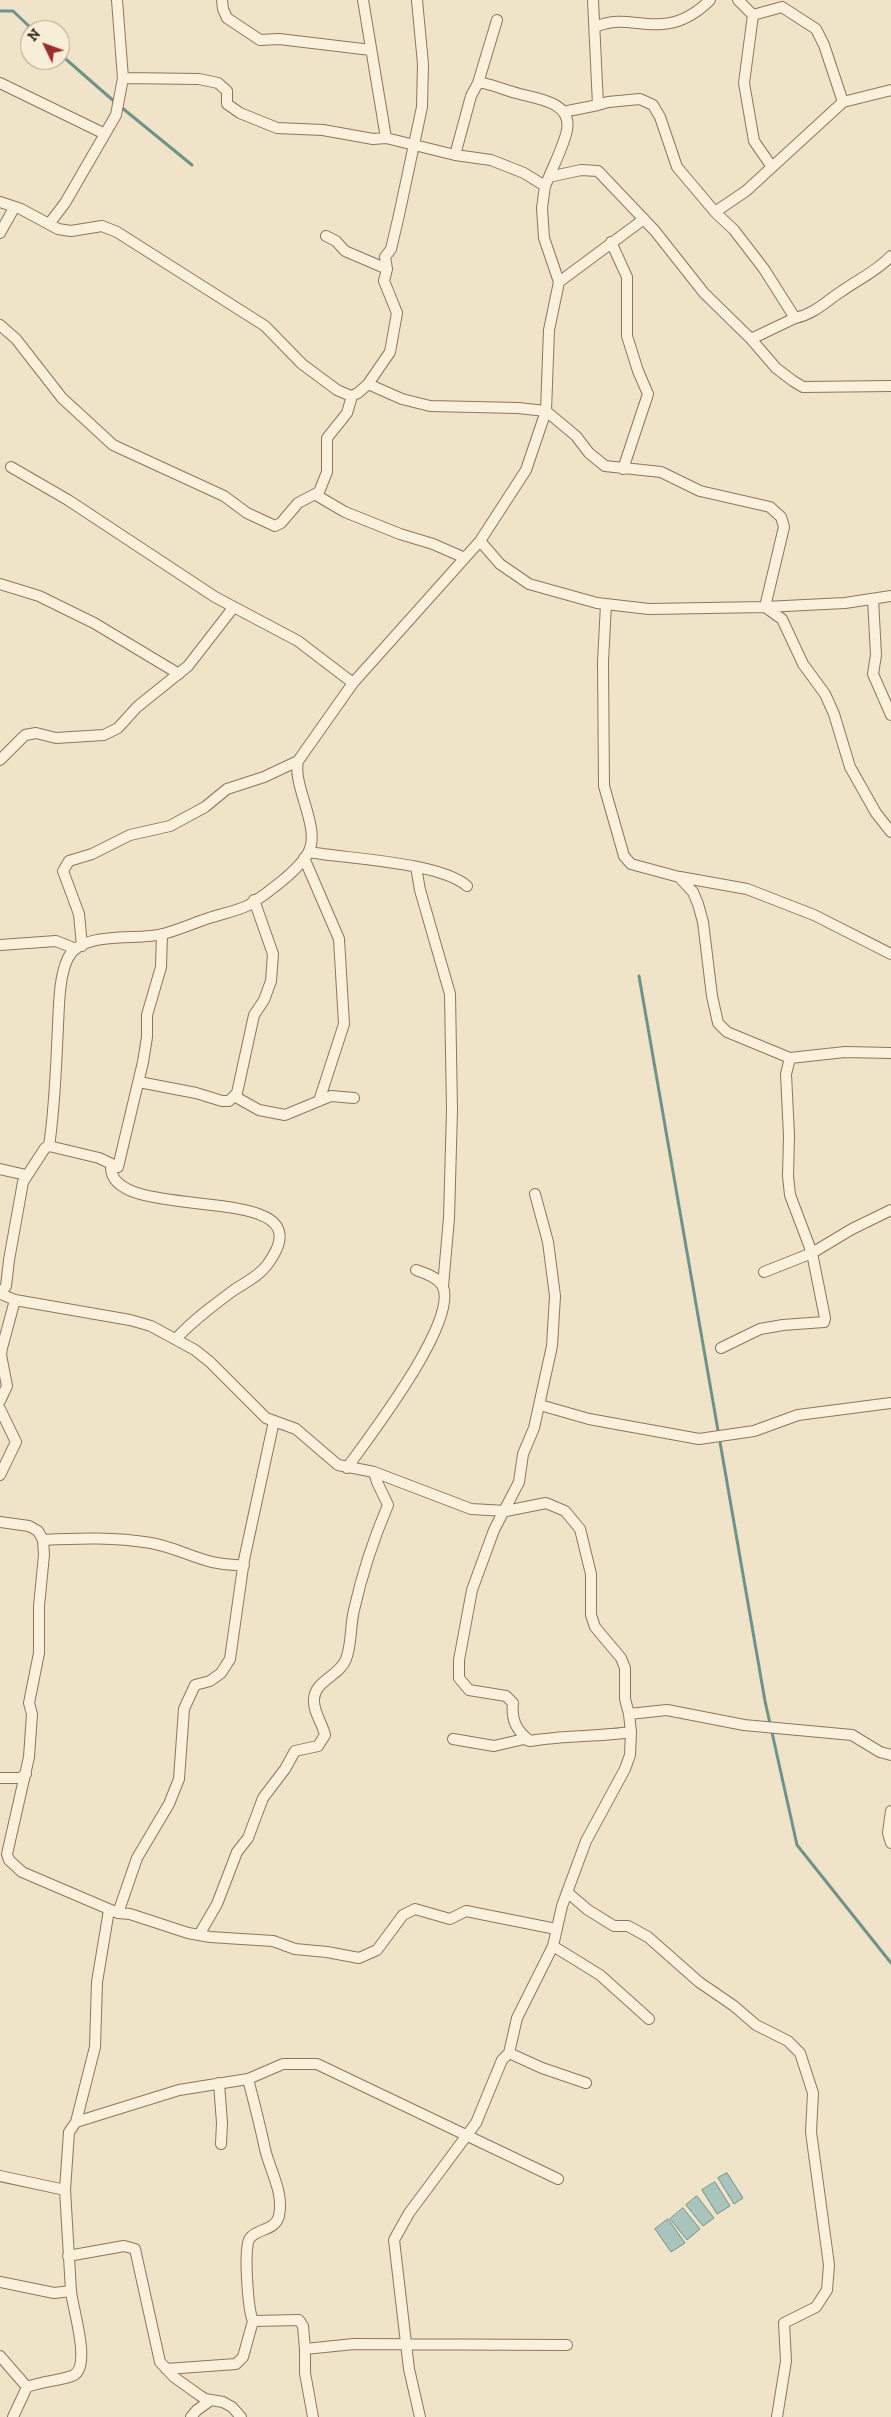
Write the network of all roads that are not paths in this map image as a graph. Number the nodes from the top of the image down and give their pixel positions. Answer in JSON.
{"nodes":[{"id":1,"x":117,"y":0,"type":"edge"},
{"id":2,"x":222,"y":0,"type":"edge"},
{"id":3,"x":363,"y":0,"type":"edge"},
{"id":4,"x":417,"y":0,"type":"edge"},
{"id":5,"x":593,"y":0,"type":"edge"},
{"id":6,"x":710,"y":0,"type":"edge"},
{"id":7,"x":738,"y":0,"type":"edge"},
{"id":8,"x":753,"y":15,"type":"junction"},
{"id":9,"x":497,"y":20,"type":"dead end"},
{"id":10,"x":595,"y":27,"type":"junction"},
{"id":11,"x":371,"y":50,"type":"junction"},
{"id":12,"x":123,"y":78,"type":"junction"},
{"id":13,"x":0,"y":83,"type":"edge"},
{"id":14,"x":478,"y":83,"type":"junction"},
{"id":15,"x":891,"y":90,"type":"edge"},
{"id":16,"x":843,"y":102,"type":"junction"},
{"id":17,"x":598,"y":105,"type":"junction"},
{"id":18,"x":563,"y":112,"type":"junction"},
{"id":19,"x":105,"y":134,"type":"junction"},
{"id":20,"x":386,"y":138,"type":"junction"},
{"id":21,"x":414,"y":145,"type":"junction"},
{"id":22,"x":455,"y":155,"type":"junction"},
{"id":23,"x":772,"y":168,"type":"junction"},
{"id":24,"x":547,"y":182,"type":"junction"},
{"id":25,"x":0,"y":202,"type":"edge"},
{"id":26,"x":14,"y":208,"type":"junction"},
{"id":27,"x":715,"y":212,"type":"junction"},
{"id":28,"x":644,"y":219,"type":"junction"},
{"id":29,"x":50,"y":224,"type":"junction"},
{"id":30,"x":0,"y":234,"type":"edge"},
{"id":31,"x":326,"y":236,"type":"dead end"},
{"id":32,"x":611,"y":242,"type":"junction"},
{"id":33,"x":891,"y":256,"type":"edge"},
{"id":34,"x":386,"y":269,"type":"junction"},
{"id":35,"x":559,"y":282,"type":"junction"},
{"id":36,"x":795,"y":318,"type":"junction"},
{"id":37,"x":0,"y":325,"type":"edge"},
{"id":38,"x":751,"y":338,"type":"junction"},
{"id":39,"x":368,"y":384,"type":"junction"},
{"id":40,"x":891,"y":386,"type":"edge"},
{"id":41,"x":352,"y":396,"type":"junction"},
{"id":42,"x":546,"y":411,"type":"junction"},
{"id":43,"x":11,"y":467,"type":"dead end"},
{"id":44,"x":622,"y":469,"type":"junction"},
{"id":45,"x":316,"y":495,"type":"junction"},
{"id":46,"x":480,"y":541,"type":"junction"},
{"id":47,"x":465,"y":558,"type":"junction"},
{"id":48,"x":0,"y":584,"type":"edge"},
{"id":49,"x":891,"y":596,"type":"edge"},
{"id":50,"x":873,"y":599,"type":"junction"},
{"id":51,"x":606,"y":604,"type":"junction"},
{"id":52,"x":765,"y":607,"type":"junction"},
{"id":53,"x":234,"y":608,"type":"junction"},
{"id":54,"x":179,"y":674,"type":"junction"},
{"id":55,"x":353,"y":683,"type":"junction"},
{"id":56,"x":891,"y":715,"type":"edge"},
{"id":57,"x":0,"y":760,"type":"edge"},
{"id":58,"x":298,"y":760,"type":"junction"},
{"id":59,"x":891,"y":832,"type":"edge"},
{"id":60,"x":307,"y":855,"type":"junction"},
{"id":61,"x":416,"y":867,"type":"junction"},
{"id":62,"x":679,"y":877,"type":"junction"},
{"id":63,"x":467,"y":886,"type":"dead end"},
{"id":64,"x":254,"y":900,"type":"junction"},
{"id":65,"x":162,"y":934,"type":"junction"},
{"id":66,"x":0,"y":945,"type":"edge"},
{"id":67,"x":79,"y":948,"type":"junction"},
{"id":68,"x":891,"y":954,"type":"edge"},
{"id":69,"x":891,"y":1053,"type":"edge"},
{"id":70,"x":790,"y":1058,"type":"junction"},
{"id":71,"x":139,"y":1082,"type":"junction"},
{"id":72,"x":234,"y":1096,"type":"junction"},
{"id":73,"x":354,"y":1098,"type":"dead end"},
{"id":74,"x":320,"y":1101,"type":"junction"},
{"id":75,"x":49,"y":1146,"type":"junction"},
{"id":76,"x":118,"y":1167,"type":"junction"},
{"id":77,"x":0,"y":1169,"type":"edge"},
{"id":78,"x":26,"y":1175,"type":"junction"},
{"id":79,"x":535,"y":1194,"type":"dead end"},
{"id":80,"x":891,"y":1210,"type":"edge"},
{"id":81,"x":812,"y":1254,"type":"junction"},
{"id":82,"x":416,"y":1270,"type":"dead end"},
{"id":83,"x":764,"y":1272,"type":"dead end"},
{"id":84,"x":443,"y":1286,"type":"junction"},
{"id":85,"x":0,"y":1294,"type":"edge"},
{"id":86,"x":15,"y":1300,"type":"junction"},
{"id":87,"x":176,"y":1339,"type":"junction"},
{"id":88,"x":721,"y":1348,"type":"dead end"},
{"id":89,"x":0,"y":1401,"type":"edge"},
{"id":90,"x":891,"y":1403,"type":"edge"},
{"id":91,"x":540,"y":1405,"type":"junction"},
{"id":92,"x":0,"y":1409,"type":"edge"},
{"id":93,"x":274,"y":1422,"type":"junction"},
{"id":94,"x":347,"y":1468,"type":"junction"},
{"id":95,"x":374,"y":1472,"type":"junction"},
{"id":96,"x":0,"y":1475,"type":"edge"},
{"id":97,"x":506,"y":1510,"type":"junction"},
{"id":98,"x":0,"y":1522,"type":"edge"},
{"id":99,"x":43,"y":1540,"type":"junction"},
{"id":100,"x":244,"y":1565,"type":"junction"},
{"id":101,"x":629,"y":1714,"type":"junction"},
{"id":102,"x":631,"y":1732,"type":"junction"},
{"id":103,"x":453,"y":1739,"type":"dead end"},
{"id":104,"x":530,"y":1741,"type":"junction"},
{"id":105,"x":891,"y":1755,"type":"edge"},
{"id":106,"x":26,"y":1774,"type":"junction"},
{"id":107,"x":0,"y":1778,"type":"edge"},
{"id":108,"x":891,"y":1811,"type":"edge"},
{"id":109,"x":891,"y":1843,"type":"edge"},
{"id":110,"x":567,"y":1892,"type":"junction"},
{"id":111,"x":114,"y":1911,"type":"junction"},
{"id":112,"x":556,"y":1929,"type":"junction"},
{"id":113,"x":199,"y":1935,"type":"junction"},
{"id":114,"x":553,"y":1946,"type":"junction"},
{"id":115,"x":649,"y":2019,"type":"dead end"},
{"id":116,"x":509,"y":2053,"type":"junction"},
{"id":117,"x":248,"y":2078,"type":"junction"},
{"id":118,"x":219,"y":2082,"type":"junction"},
{"id":119,"x":586,"y":2083,"type":"dead end"},
{"id":120,"x":76,"y":2122,"type":"junction"},
{"id":121,"x":467,"y":2135,"type":"junction"},
{"id":122,"x":221,"y":2144,"type":"dead end"},
{"id":123,"x":0,"y":2176,"type":"edge"},
{"id":124,"x":558,"y":2179,"type":"dead end"},
{"id":125,"x":64,"y":2190,"type":"junction"},
{"id":126,"x":68,"y":2256,"type":"junction"},
{"id":127,"x":0,"y":2282,"type":"edge"},
{"id":128,"x":71,"y":2290,"type":"junction"},
{"id":129,"x":253,"y":2321,"type":"junction"},
{"id":130,"x":407,"y":2345,"type":"junction"},
{"id":131,"x":567,"y":2345,"type":"dead end"},
{"id":132,"x":304,"y":2349,"type":"junction"},
{"id":133,"x":0,"y":2356,"type":"edge"},
{"id":134,"x":166,"y":2369,"type":"junction"},
{"id":135,"x":27,"y":2387,"type":"junction"},
{"id":136,"x":211,"y":2400,"type":"junction"},
{"id":137,"x":13,"y":2417,"type":"edge"},
{"id":138,"x":191,"y":2417,"type":"edge"},
{"id":139,"x":241,"y":2417,"type":"edge"},
{"id":140,"x":313,"y":2417,"type":"edge"},
{"id":141,"x":420,"y":2417,"type":"edge"},
{"id":142,"x":777,"y":2417,"type":"edge"}],
"edges":[{"from":1,"to":12,"type":"street"},
{"from":2,"to":11,"type":"street"},
{"from":3,"to":11,"type":"street"},
{"from":4,"to":21,"type":"street"},
{"from":5,"to":10,"type":"street"},
{"from":6,"to":10,"type":"street"},
{"from":7,"to":8,"type":"street"},
{"from":8,"to":16,"type":"street"},
{"from":8,"to":23,"type":"street"},
{"from":9,"to":14,"type":"street"},
{"from":10,"to":17,"type":"street"},
{"from":11,"to":20,"type":"street"},
{"from":12,"to":19,"type":"street"},
{"from":12,"to":20,"type":"street"},
{"from":13,"to":19,"type":"street"},
{"from":14,"to":18,"type":"street"},
{"from":14,"to":22,"type":"street"},
{"from":15,"to":16,"type":"street"},
{"from":16,"to":23,"type":"street"},
{"from":17,"to":18,"type":"street"},
{"from":17,"to":27,"type":"street"},
{"from":18,"to":24,"type":"street"},
{"from":19,"to":29,"type":"street"},
{"from":20,"to":21,"type":"street"},
{"from":21,"to":22,"type":"street"},
{"from":21,"to":34,"type":"street"},
{"from":22,"to":24,"type":"street"},
{"from":23,"to":27,"type":"street"},
{"from":24,"to":28,"type":"street"},
{"from":24,"to":35,"type":"street"},
{"from":25,"to":26,"type":"street"},
{"from":26,"to":29,"type":"street"},
{"from":26,"to":30,"type":"street"},
{"from":27,"to":36,"type":"street"},
{"from":28,"to":32,"type":"street"},
{"from":28,"to":38,"type":"street"},
{"from":29,"to":41,"type":"street"},
{"from":31,"to":34,"type":"street"},
{"from":32,"to":35,"type":"street"},
{"from":32,"to":44,"type":"street"},
{"from":33,"to":36,"type":"street"},
{"from":34,"to":39,"type":"street"},
{"from":35,"to":42,"type":"street"},
{"from":36,"to":38,"type":"street"},
{"from":37,"to":45,"type":"street"},
{"from":38,"to":40,"type":"street"},
{"from":39,"to":41,"type":"street"},
{"from":39,"to":42,"type":"street"},
{"from":41,"to":45,"type":"street"},
{"from":42,"to":44,"type":"street"},
{"from":42,"to":46,"type":"street"},
{"from":43,"to":53,"type":"street"},
{"from":44,"to":52,"type":"street"},
{"from":45,"to":47,"type":"street"},
{"from":46,"to":47,"type":"street"},
{"from":46,"to":51,"type":"street"},
{"from":47,"to":55,"type":"street"},
{"from":48,"to":54,"type":"street"},
{"from":49,"to":50,"type":"street"},
{"from":50,"to":52,"type":"street"},
{"from":50,"to":56,"type":"street"},
{"from":51,"to":52,"type":"street"},
{"from":51,"to":62,"type":"street"},
{"from":52,"to":59,"type":"street"},
{"from":53,"to":54,"type":"street"},
{"from":53,"to":55,"type":"street"},
{"from":54,"to":57,"type":"street"},
{"from":55,"to":58,"type":"street"},
{"from":58,"to":60,"type":"street"},
{"from":58,"to":67,"type":"street"},
{"from":60,"to":61,"type":"street"},
{"from":60,"to":64,"type":"street"},
{"from":60,"to":74,"type":"street"},
{"from":61,"to":63,"type":"street"},
{"from":61,"to":84,"type":"street"},
{"from":62,"to":68,"type":"street"},
{"from":62,"to":70,"type":"street"},
{"from":64,"to":65,"type":"street"},
{"from":64,"to":72,"type":"street"},
{"from":65,"to":67,"type":"street"},
{"from":65,"to":71,"type":"street"},
{"from":66,"to":67,"type":"street"},
{"from":67,"to":75,"type":"street"},
{"from":69,"to":70,"type":"street"},
{"from":70,"to":81,"type":"street"},
{"from":71,"to":72,"type":"street"},
{"from":71,"to":76,"type":"street"},
{"from":72,"to":74,"type":"street"},
{"from":73,"to":74,"type":"street"},
{"from":75,"to":76,"type":"street"},
{"from":75,"to":78,"type":"street"},
{"from":76,"to":87,"type":"street"},
{"from":77,"to":78,"type":"street"},
{"from":78,"to":85,"type":"street"},
{"from":79,"to":91,"type":"street"},
{"from":80,"to":81,"type":"street"},
{"from":81,"to":83,"type":"street"},
{"from":81,"to":88,"type":"street"},
{"from":82,"to":84,"type":"street"},
{"from":84,"to":94,"type":"street"},
{"from":85,"to":86,"type":"street"},
{"from":86,"to":87,"type":"street"},
{"from":86,"to":89,"type":"street"},
{"from":87,"to":93,"type":"street"},
{"from":90,"to":91,"type":"street"},
{"from":91,"to":97,"type":"street"},
{"from":92,"to":96,"type":"street"},
{"from":93,"to":94,"type":"street"},
{"from":93,"to":100,"type":"street"},
{"from":94,"to":95,"type":"street"},
{"from":95,"to":97,"type":"street"},
{"from":95,"to":113,"type":"street"},
{"from":97,"to":101,"type":"street"},
{"from":97,"to":104,"type":"street"},
{"from":98,"to":99,"type":"street"},
{"from":99,"to":100,"type":"street"},
{"from":99,"to":106,"type":"street"},
{"from":100,"to":111,"type":"street"},
{"from":101,"to":102,"type":"street"},
{"from":101,"to":105,"type":"street"},
{"from":102,"to":104,"type":"street"},
{"from":102,"to":110,"type":"street"},
{"from":103,"to":104,"type":"street"},
{"from":106,"to":107,"type":"street"},
{"from":106,"to":111,"type":"street"},
{"from":108,"to":109,"type":"street"},
{"from":110,"to":112,"type":"street"},
{"from":110,"to":142,"type":"street"},
{"from":111,"to":113,"type":"street"},
{"from":111,"to":120,"type":"street"},
{"from":112,"to":113,"type":"street"},
{"from":112,"to":114,"type":"street"},
{"from":114,"to":115,"type":"street"},
{"from":114,"to":116,"type":"street"},
{"from":116,"to":119,"type":"street"},
{"from":116,"to":121,"type":"street"},
{"from":117,"to":118,"type":"street"},
{"from":117,"to":121,"type":"street"},
{"from":117,"to":129,"type":"street"},
{"from":118,"to":120,"type":"street"},
{"from":118,"to":122,"type":"street"},
{"from":120,"to":125,"type":"street"},
{"from":121,"to":124,"type":"street"},
{"from":121,"to":130,"type":"street"},
{"from":123,"to":125,"type":"street"},
{"from":125,"to":126,"type":"street"},
{"from":126,"to":128,"type":"street"},
{"from":126,"to":134,"type":"street"},
{"from":127,"to":128,"type":"street"},
{"from":128,"to":135,"type":"street"},
{"from":129,"to":132,"type":"street"},
{"from":129,"to":134,"type":"street"},
{"from":130,"to":131,"type":"street"},
{"from":130,"to":132,"type":"street"},
{"from":130,"to":141,"type":"street"},
{"from":132,"to":140,"type":"street"},
{"from":133,"to":135,"type":"street"},
{"from":134,"to":136,"type":"street"},
{"from":135,"to":137,"type":"street"},
{"from":136,"to":138,"type":"street"},
{"from":136,"to":139,"type":"street"}]}
